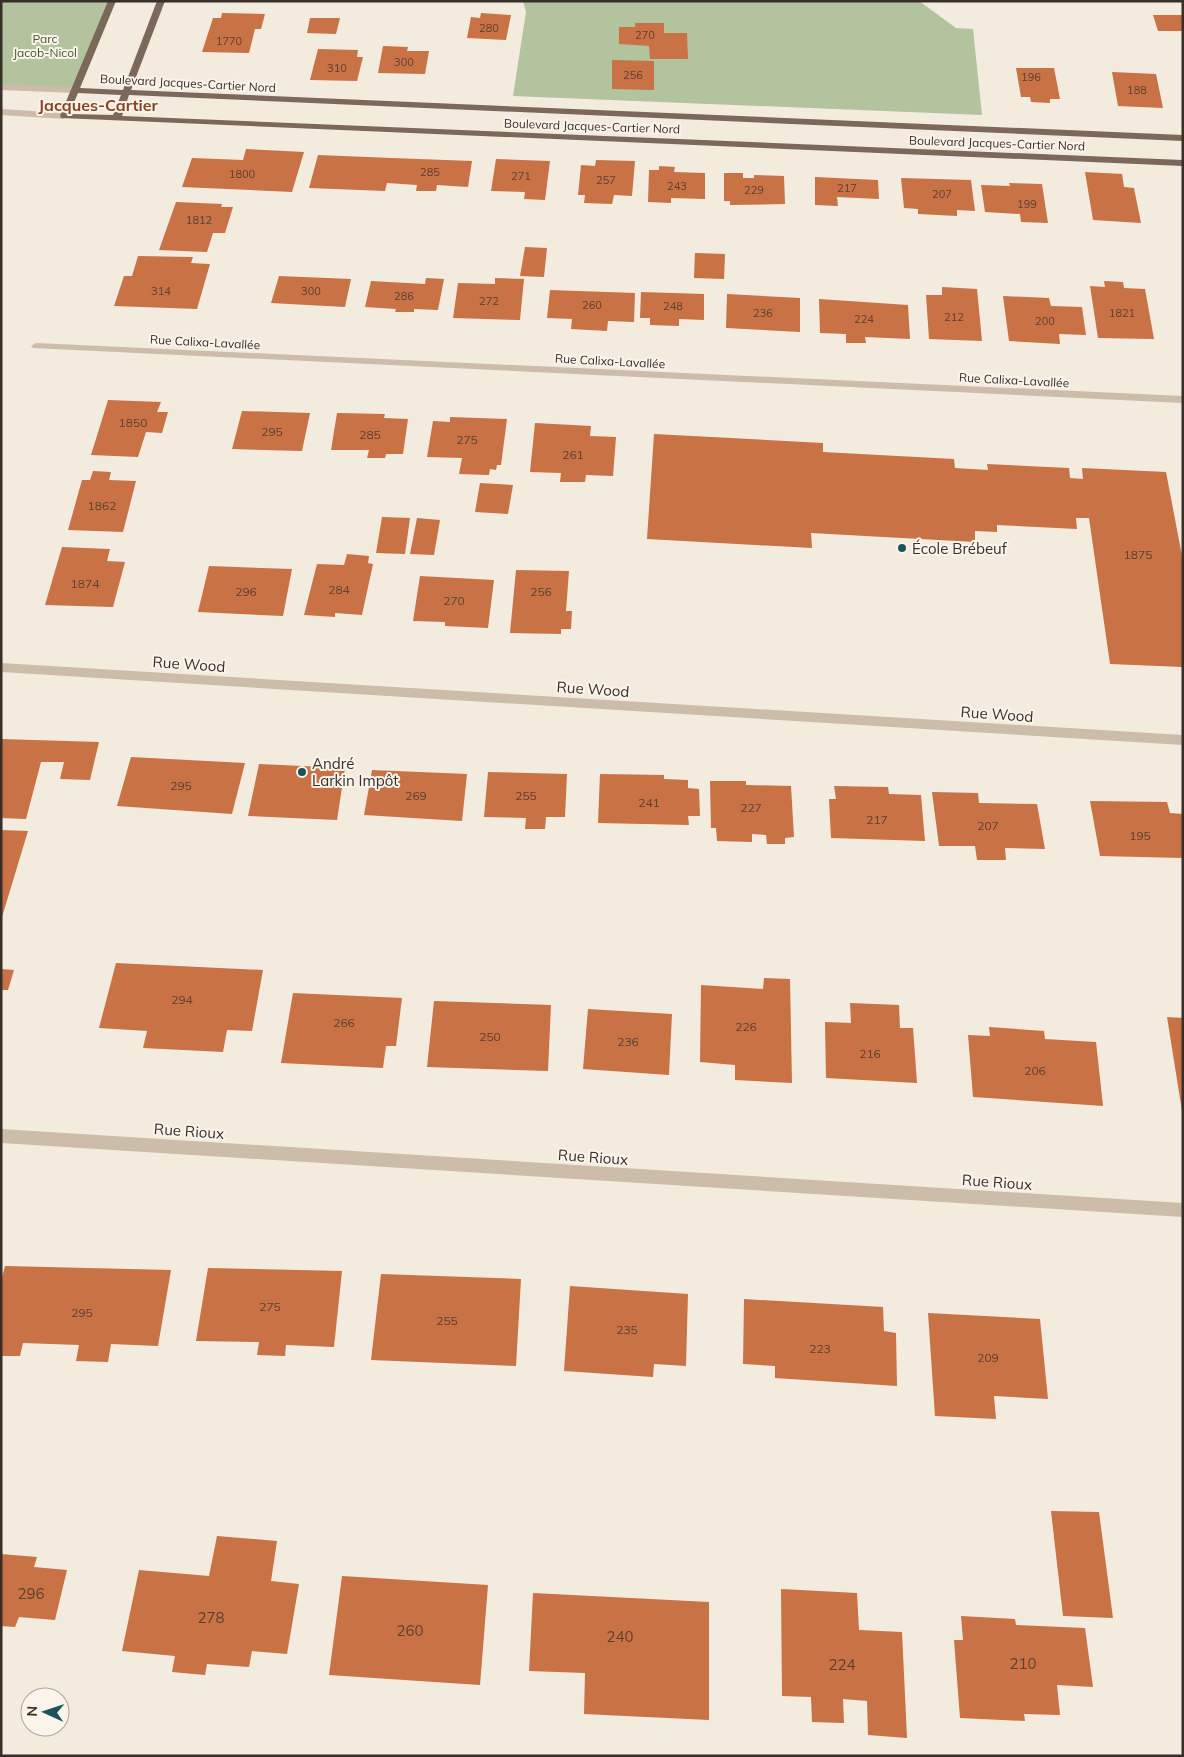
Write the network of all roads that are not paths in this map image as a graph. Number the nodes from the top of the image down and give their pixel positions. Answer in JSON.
{"nodes":[{"id":1,"x":112,"y":1,"type":"edge"},
{"id":2,"x":161,"y":1,"type":"edge"},
{"id":3,"x":1,"y":87,"type":"edge"},
{"id":4,"x":75,"y":90,"type":"junction"},
{"id":5,"x":126,"y":92,"type":"junction"},
{"id":6,"x":1,"y":112,"type":"edge"},
{"id":7,"x":64,"y":116,"type":"junction"},
{"id":8,"x":116,"y":119,"type":"junction"},
{"id":9,"x":1183,"y":138,"type":"edge"},
{"id":10,"x":1183,"y":163,"type":"edge"},
{"id":11,"x":36,"y":346,"type":"dead end"},
{"id":12,"x":1183,"y":400,"type":"edge"},
{"id":13,"x":1,"y":667,"type":"edge"},
{"id":14,"x":1183,"y":740,"type":"edge"},
{"id":15,"x":1,"y":1136,"type":"edge"},
{"id":16,"x":1183,"y":1210,"type":"edge"}],
"edges":[{"from":1,"to":4,"type":"main road"},
{"from":2,"to":5,"type":"main road"},
{"from":3,"to":4,"type":"street","name":"Boulevard Jacques-Cartier Nord"},
{"from":4,"to":5,"type":"main road","name":"Boulevard Jacques-Cartier Nord"},
{"from":4,"to":7,"type":"main road"},
{"from":5,"to":8,"type":"main road"},
{"from":5,"to":9,"type":"main road","name":"Boulevard Jacques-Cartier Nord"},
{"from":6,"to":7,"type":"street","name":"Boulevard Jacques-Cartier Nord"},
{"from":7,"to":8,"type":"main road","name":"Boulevard Jacques-Cartier Nord"},
{"from":8,"to":10,"type":"main road","name":"Boulevard Jacques-Cartier Nord"},
{"from":11,"to":12,"type":"street","name":"Rue Calixa-Lavallée"},
{"from":13,"to":14,"type":"street","name":"Rue Wood"},
{"from":15,"to":16,"type":"street","name":"Rue Rioux"}]}
